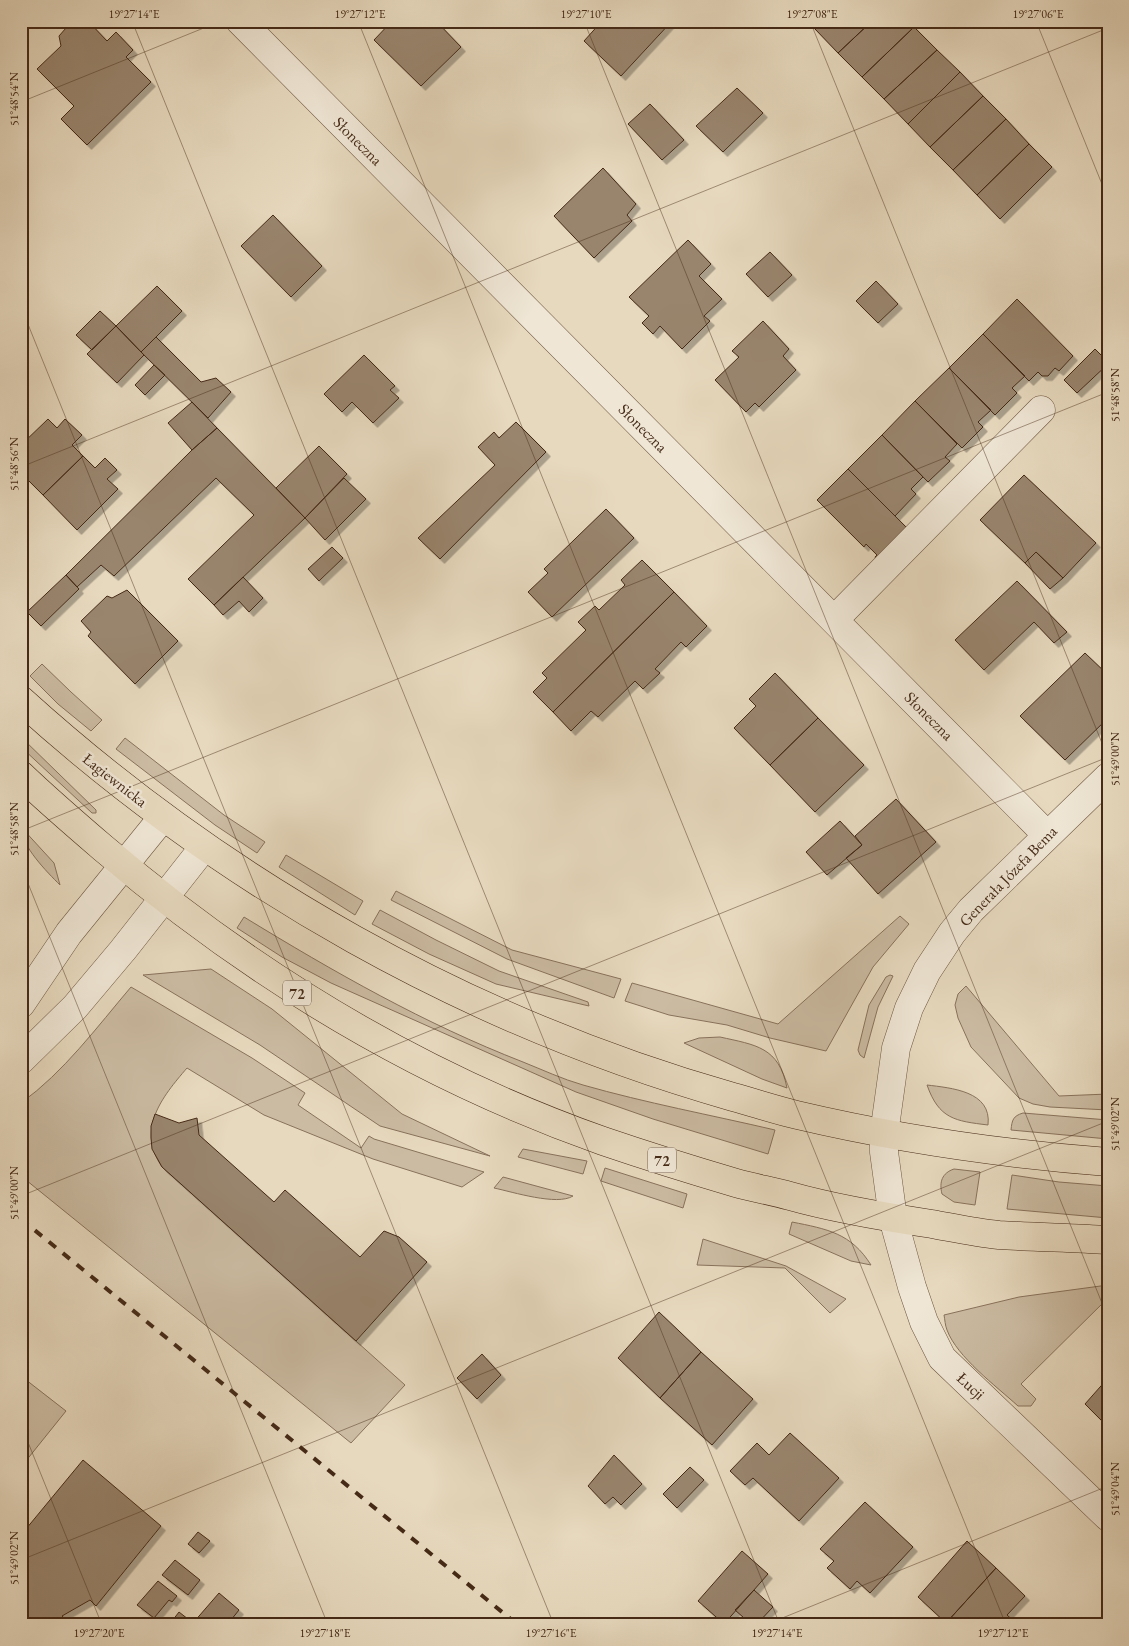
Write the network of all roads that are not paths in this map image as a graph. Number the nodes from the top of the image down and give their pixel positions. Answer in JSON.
{"nodes":[{"id":1,"x":240,"y":21,"type":"edge"},
{"id":2,"x":1041,"y":410,"type":"dead end"},
{"id":3,"x":834,"y":620,"type":"junction"},
{"id":4,"x":21,"y":700,"type":"edge"},
{"id":5,"x":21,"y":775,"type":"edge"},
{"id":6,"x":1108,"y":777,"type":"edge"},
{"id":7,"x":163,"y":817,"type":"junction"},
{"id":8,"x":1047,"y":835,"type":"junction"},
{"id":9,"x":204,"y":847,"type":"junction"},
{"id":10,"x":124,"y":865,"type":"junction"},
{"id":11,"x":164,"y":898,"type":"junction"},
{"id":12,"x":21,"y":1004,"type":"edge"},
{"id":13,"x":21,"y":1060,"type":"edge"},
{"id":14,"x":884,"y":1134,"type":"junction"},
{"id":15,"x":1108,"y":1162,"type":"edge"},
{"id":16,"x":893,"y":1218,"type":"junction"},
{"id":17,"x":1108,"y":1240,"type":"edge"},
{"id":18,"x":1108,"y":1517,"type":"edge"}],
"edges":[{"from":1,"to":3,"type":"street","name":"Słoneczna"},
{"from":2,"to":3,"type":"street"},
{"from":3,"to":8,"type":"street","name":"Słoneczna"},
{"from":4,"to":7,"type":"main road","name":"Łagiewnicka"},
{"from":5,"to":10,"type":"main road","number":"72"},
{"from":6,"to":8,"type":"street","name":"Generała Józefa Bema"},
{"from":7,"to":9,"type":"main road"},
{"from":7,"to":10,"type":"street","name":"Łagiewnicka"},
{"from":8,"to":14,"type":"street","name":"Generała Józefa Bema"},
{"from":9,"to":11,"type":"street"},
{"from":9,"to":14,"type":"main road"},
{"from":10,"to":11,"type":"main road","number":"72"},
{"from":10,"to":12,"type":"street","name":"Łagiewnicka"},
{"from":11,"to":13,"type":"street"},
{"from":11,"to":16,"type":"main road","number":"72"},
{"from":14,"to":15,"type":"main road"},
{"from":14,"to":16,"type":"street","name":"Generała Józefa Bema"},
{"from":16,"to":17,"type":"main road","number":"72"},
{"from":16,"to":18,"type":"street","name":"Łucji"}]}
